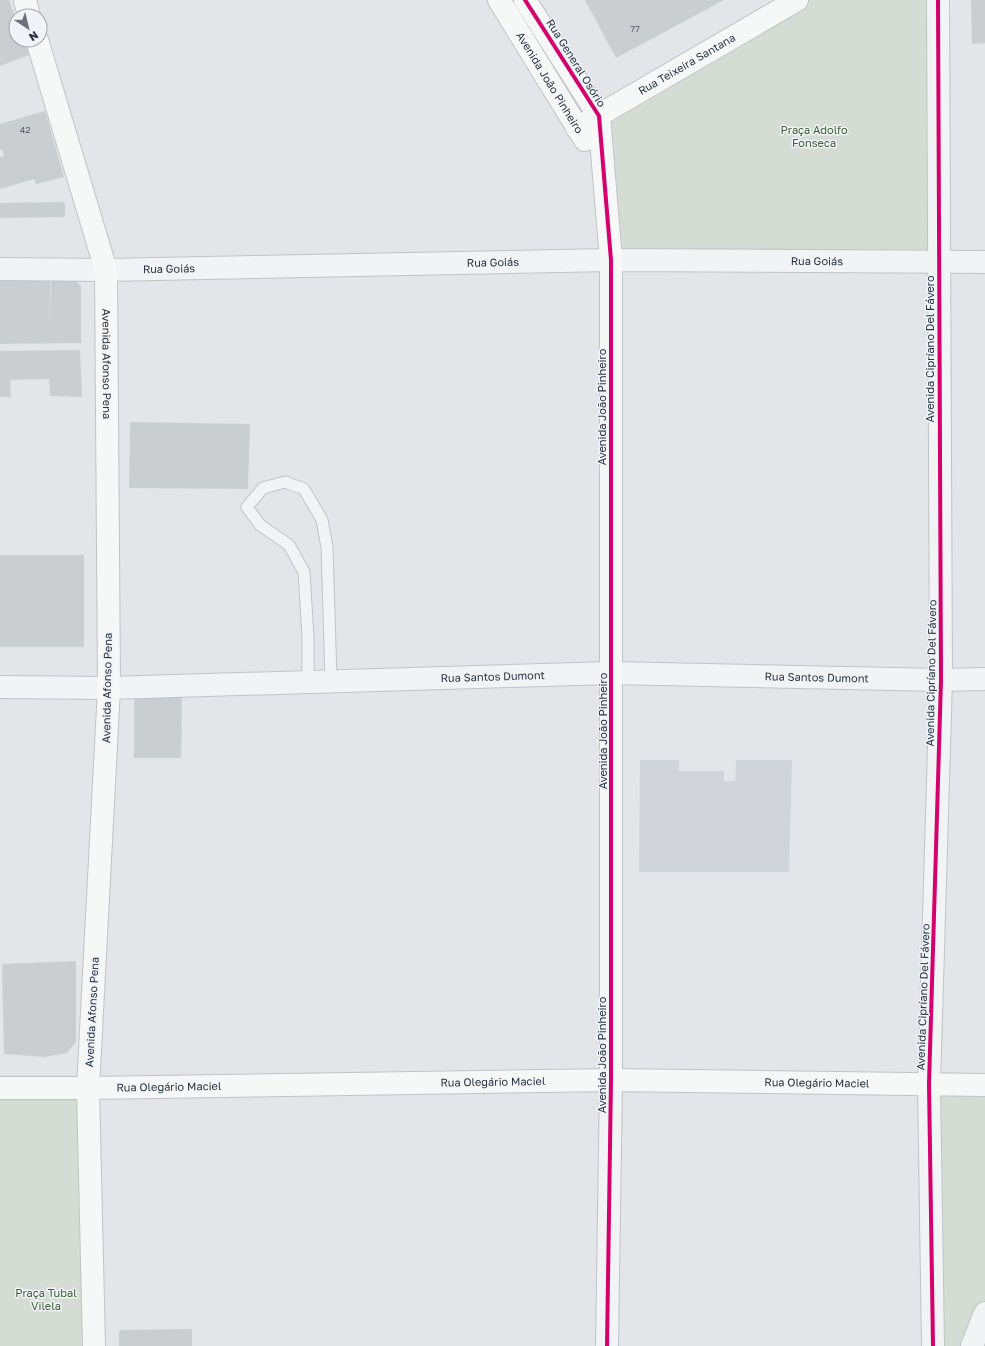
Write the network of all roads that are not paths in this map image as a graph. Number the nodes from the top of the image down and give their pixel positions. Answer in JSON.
{"nodes":[{"id":1,"x":499,"y":0,"type":"edge"},
{"id":2,"x":525,"y":0,"type":"edge"},
{"id":3,"x":797,"y":0,"type":"edge"},
{"id":4,"x":938,"y":0,"type":"edge"},
{"id":5,"x":38,"y":48,"type":"edge"},
{"id":6,"x":599,"y":116,"type":"junction"},
{"id":7,"x":577,"y":128,"type":"junction"},
{"id":8,"x":602,"y":164,"type":"junction"},
{"id":9,"x":611,"y":260,"type":"junction"},
{"id":10,"x":939,"y":262,"type":"junction"},
{"id":11,"x":985,"y":262,"type":"edge"},
{"id":12,"x":0,"y":269,"type":"edge"},
{"id":13,"x":106,"y":270,"type":"junction"},
{"id":14,"x":612,"y":673,"type":"junction"},
{"id":15,"x":985,"y":679,"type":"edge"},
{"id":16,"x":941,"y":680,"type":"junction"},
{"id":17,"x":331,"y":681,"type":"junction"},
{"id":18,"x":308,"y":682,"type":"junction"},
{"id":19,"x":0,"y":687,"type":"edge"},
{"id":20,"x":109,"y":688,"type":"junction"},
{"id":21,"x":611,"y":1080,"type":"junction"},
{"id":22,"x":929,"y":1084,"type":"junction"},
{"id":23,"x":985,"y":1085,"type":"edge"},
{"id":24,"x":0,"y":1088,"type":"edge"},
{"id":25,"x":88,"y":1088,"type":"junction"},
{"id":26,"x":985,"y":1312,"type":"edge"},
{"id":27,"x":94,"y":1346,"type":"edge"},
{"id":28,"x":607,"y":1346,"type":"edge"},
{"id":29,"x":933,"y":1346,"type":"edge"},
{"id":30,"x":972,"y":1346,"type":"edge"}],
"edges":[{"from":1,"to":7,"type":"street","name":"Avenida João Pinheiro"},
{"from":2,"to":6,"type":"street","name":"Rua General Osório"},
{"from":3,"to":6,"type":"street","name":"Rua Teixeira Santana"},
{"from":4,"to":10,"type":"street","name":"Avenida Cipríano Del Fávero"},
{"from":5,"to":13,"type":"street","name":"Avenida Afonso Pena"},
{"from":6,"to":7,"type":"street","name":"Rua Teixeira Santana"},
{"from":6,"to":8,"type":"street","name":"Avenida João Pinheiro"},
{"from":7,"to":8,"type":"street","name":"Avenida João Pinheiro"},
{"from":8,"to":9,"type":"street","name":"Avenida João Pinheiro"},
{"from":9,"to":10,"type":"street","name":"Rua Goiás"},
{"from":9,"to":13,"type":"street","name":"Rua Goiás"},
{"from":9,"to":14,"type":"street","name":"Avenida João Pinheiro"},
{"from":10,"to":11,"type":"street","name":"Rua Goiás"},
{"from":10,"to":16,"type":"street","name":"Avenida Cipríano Del Fávero"},
{"from":12,"to":13,"type":"street","name":"Rua Goiás"},
{"from":13,"to":20,"type":"street","name":"Avenida Afonso Pena"},
{"from":14,"to":16,"type":"street","name":"Rua Santos Dumont"},
{"from":14,"to":17,"type":"street","name":"Rua Santos Dumont"},
{"from":14,"to":21,"type":"street","name":"Avenida João Pinheiro"},
{"from":15,"to":16,"type":"street","name":"Rua Santos Dumont"},
{"from":16,"to":22,"type":"street","name":"Avenida Cipríano Del Fávero"},
{"from":17,"to":18,"type":"street","name":"Rua Santos Dumont"},
{"from":17,"to":18,"type":"lane"},
{"from":18,"to":20,"type":"street","name":"Rua Santos Dumont"},
{"from":19,"to":20,"type":"street","name":"Rua Santos Dumont"},
{"from":20,"to":25,"type":"street","name":"Avenida Afonso Pena"},
{"from":21,"to":22,"type":"street","name":"Rua Olegário Maciel"},
{"from":21,"to":25,"type":"street","name":"Rua Olegário Maciel"},
{"from":21,"to":28,"type":"street","name":"Avenida João Pinheiro"},
{"from":22,"to":23,"type":"street","name":"Rua Olegário Maciel"},
{"from":22,"to":29,"type":"street","name":"Avenida Cipríano Del Fávero"},
{"from":24,"to":25,"type":"street","name":"Rua Olegário Maciel"},
{"from":25,"to":27,"type":"street","name":"Avenida Afonso Pena"},
{"from":26,"to":30,"type":"street"}]}
